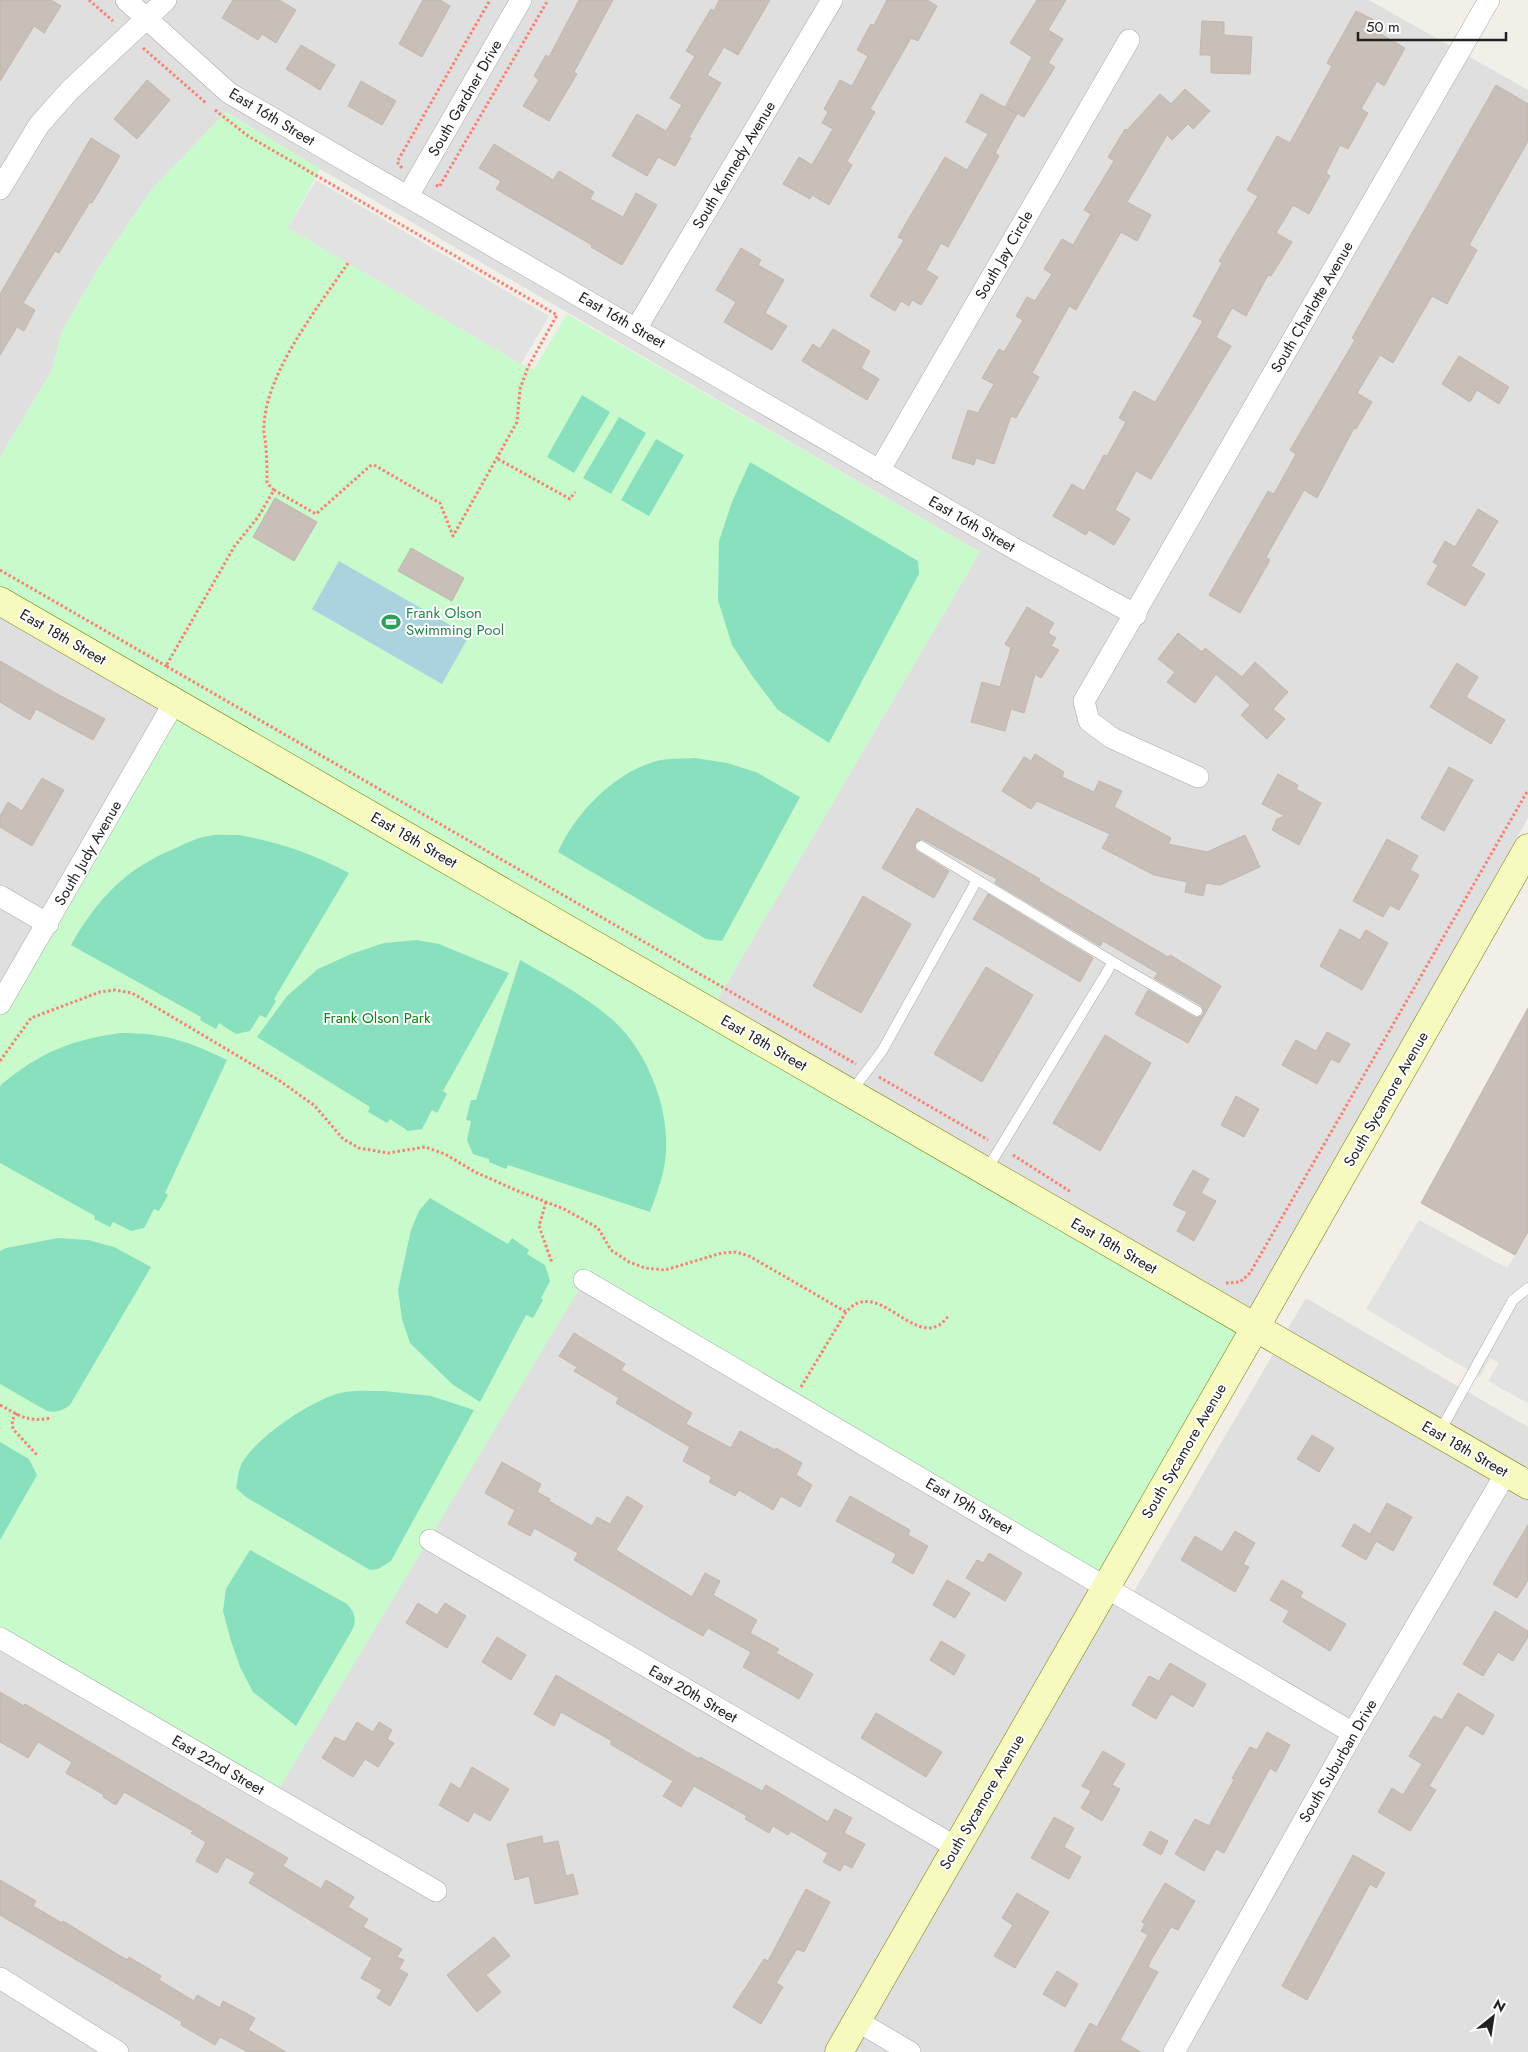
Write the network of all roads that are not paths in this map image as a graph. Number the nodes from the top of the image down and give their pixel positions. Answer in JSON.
{"nodes":[{"id":1,"x":126,"y":0,"type":"edge"},
{"id":2,"x":166,"y":0,"type":"edge"},
{"id":3,"x":521,"y":0,"type":"edge"},
{"id":4,"x":832,"y":0,"type":"edge"},
{"id":5,"x":1489,"y":0,"type":"edge"},
{"id":6,"x":147,"y":18,"type":"junction"},
{"id":7,"x":1129,"y":40,"type":"dead end"},
{"id":8,"x":0,"y":189,"type":"edge"},
{"id":9,"x":408,"y":196,"type":"junction"},
{"id":10,"x":636,"y":329,"type":"junction"},
{"id":11,"x":879,"y":470,"type":"junction"},
{"id":12,"x":0,"y":601,"type":"edge"},
{"id":13,"x":1136,"y":615,"type":"junction"},
{"id":14,"x":175,"y":701,"type":"junction"},
{"id":15,"x":1198,"y":777,"type":"dead end"},
{"id":16,"x":921,"y":846,"type":"dead end"},
{"id":17,"x":1528,"y":848,"type":"edge"},
{"id":18,"x":977,"y":880,"type":"junction"},
{"id":19,"x":0,"y":896,"type":"edge"},
{"id":20,"x":48,"y":924,"type":"junction"},
{"id":21,"x":1113,"y":962,"type":"junction"},
{"id":22,"x":0,"y":1004,"type":"edge"},
{"id":23,"x":1197,"y":1011,"type":"dead end"},
{"id":24,"x":850,"y":1093,"type":"junction"},
{"id":25,"x":986,"y":1171,"type":"junction"},
{"id":26,"x":584,"y":1280,"type":"dead end"},
{"id":27,"x":1528,"y":1288,"type":"edge"},
{"id":28,"x":1255,"y":1328,"type":"junction"},
{"id":29,"x":1439,"y":1434,"type":"junction"},
{"id":30,"x":1517,"y":1479,"type":"edge"},
{"id":31,"x":430,"y":1540,"type":"dead end"},
{"id":32,"x":1106,"y":1586,"type":"junction"},
{"id":33,"x":0,"y":1638,"type":"edge"},
{"id":34,"x":1353,"y":1733,"type":"junction"},
{"id":35,"x":956,"y":1847,"type":"junction"},
{"id":36,"x":436,"y":1891,"type":"dead end"},
{"id":37,"x":0,"y":1978,"type":"edge"},
{"id":38,"x":857,"y":2021,"type":"junction"},
{"id":39,"x":118,"y":2052,"type":"edge"},
{"id":40,"x":839,"y":2052,"type":"edge"},
{"id":41,"x":910,"y":2052,"type":"edge"},
{"id":42,"x":1174,"y":2052,"type":"edge"}],
"edges":[{"from":1,"to":6,"type":"street","name":"East 16th Street"},
{"from":2,"to":6,"type":"street"},
{"from":3,"to":9,"type":"street","name":"South Gardner Drive"},
{"from":4,"to":10,"type":"street","name":"South Kennedy Avenue"},
{"from":5,"to":13,"type":"street","name":"South Charlotte Avenue"},
{"from":6,"to":8,"type":"street"},
{"from":6,"to":9,"type":"street","name":"East 16th Street"},
{"from":7,"to":11,"type":"street","name":"South Jay Circle"},
{"from":9,"to":10,"type":"street","name":"East 16th Street"},
{"from":10,"to":11,"type":"street","name":"East 16th Street"},
{"from":11,"to":13,"type":"street","name":"East 16th Street"},
{"from":12,"to":14,"type":"street","name":"East 18th Street"},
{"from":13,"to":15,"type":"street","name":"South Charlotte Avenue"},
{"from":14,"to":20,"type":"street","name":"South Judy Avenue"},
{"from":14,"to":24,"type":"street","name":"East 18th Street"},
{"from":16,"to":18,"type":"lane"},
{"from":17,"to":28,"type":"street","name":"South Sycamore Avenue"},
{"from":18,"to":21,"type":"lane"},
{"from":18,"to":24,"type":"lane"},
{"from":19,"to":20,"type":"street"},
{"from":20,"to":22,"type":"street","name":"South Judy Avenue"},
{"from":21,"to":23,"type":"lane"},
{"from":21,"to":25,"type":"lane"},
{"from":24,"to":25,"type":"street","name":"East 18th Street"},
{"from":25,"to":28,"type":"street","name":"East 18th Street"},
{"from":26,"to":32,"type":"street","name":"East 19th Street"},
{"from":27,"to":29,"type":"lane"},
{"from":28,"to":29,"type":"street","name":"East 18th Street"},
{"from":28,"to":32,"type":"street","name":"South Sycamore Avenue"},
{"from":29,"to":30,"type":"street","name":"East 18th Street"},
{"from":30,"to":34,"type":"street","name":"South Suburban Drive"},
{"from":31,"to":35,"type":"street","name":"East 20th Street"},
{"from":32,"to":34,"type":"street","name":"East 19th Street"},
{"from":32,"to":35,"type":"street","name":"South Sycamore Avenue"},
{"from":33,"to":36,"type":"street","name":"East 22nd Street"},
{"from":34,"to":42,"type":"street","name":"South Suburban Drive"},
{"from":35,"to":38,"type":"street","name":"South Sycamore Avenue"},
{"from":37,"to":39,"type":"street"},
{"from":38,"to":40,"type":"street","name":"South Sycamore Avenue"},
{"from":38,"to":41,"type":"street"}]}
